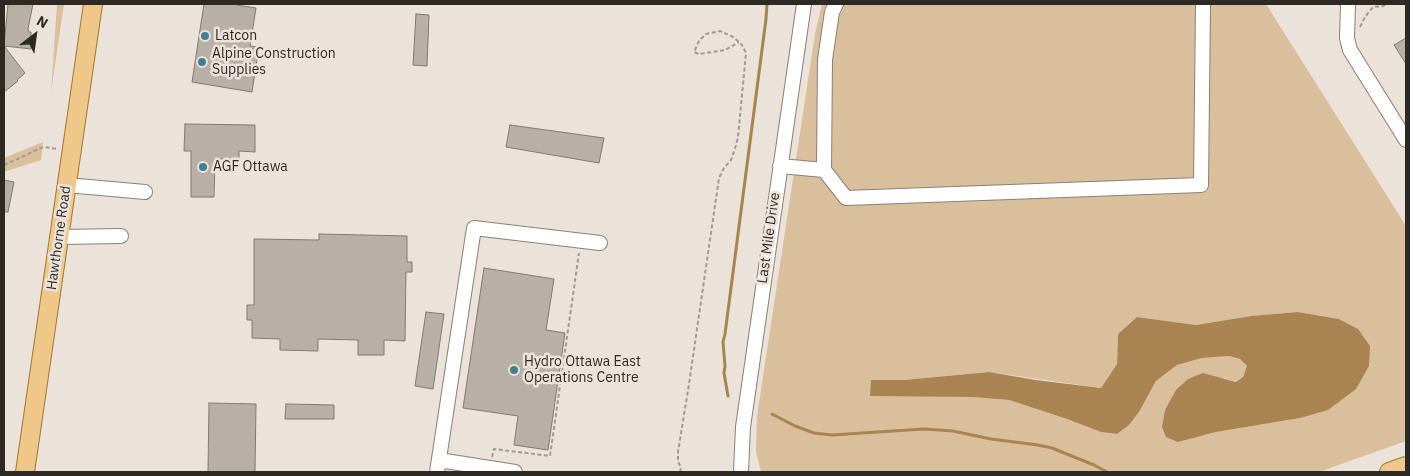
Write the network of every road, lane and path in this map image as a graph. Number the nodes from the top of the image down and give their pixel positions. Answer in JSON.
{"nodes":[{"id":1,"x":94,"y":4,"type":"edge"},
{"id":2,"x":804,"y":4,"type":"edge"},
{"id":3,"x":836,"y":4,"type":"edge"},
{"id":4,"x":1203,"y":4,"type":"edge"},
{"id":5,"x":1348,"y":4,"type":"edge"},
{"id":6,"x":1386,"y":4,"type":"edge"},
{"id":7,"x":1373,"y":5,"type":"edge"},
{"id":8,"x":1347,"y":36,"type":"junction"},
{"id":9,"x":738,"y":42,"type":"junction"},
{"id":10,"x":1406,"y":140,"type":"edge"},
{"id":11,"x":72,"y":153,"type":"junction"},
{"id":12,"x":4,"y":165,"type":"edge"},
{"id":13,"x":780,"y":166,"type":"junction"},
{"id":14,"x":824,"y":170,"type":"junction"},
{"id":15,"x":67,"y":185,"type":"junction"},
{"id":16,"x":145,"y":192,"type":"dead end"},
{"id":17,"x":121,"y":236,"type":"dead end"},
{"id":18,"x":60,"y":237,"type":"junction"},
{"id":19,"x":581,"y":241,"type":"junction"},
{"id":20,"x":600,"y":243,"type":"dead end"},
{"id":21,"x":438,"y":466,"type":"edge"},
{"id":22,"x":1406,"y":466,"type":"edge"},
{"id":23,"x":489,"y":468,"type":"junction"},
{"id":24,"x":25,"y":472,"type":"edge"},
{"id":25,"x":515,"y":472,"type":"edge"},
{"id":26,"x":680,"y":472,"type":"edge"},
{"id":27,"x":741,"y":472,"type":"edge"},
{"id":28,"x":1390,"y":472,"type":"edge"}],
"edges":[{"from":1,"to":11,"type":"main road","name":"Hawthorne Road"},
{"from":2,"to":13,"type":"street","name":"Last Mile Drive"},
{"from":3,"to":14,"type":"street"},
{"from":4,"to":14,"type":"street"},
{"from":5,"to":8,"type":"street"},
{"from":6,"to":7,"type":"path"},
{"from":7,"to":8,"type":"path"},
{"from":8,"to":10,"type":"street"},
{"from":9,"to":9,"type":"path"},
{"from":9,"to":26,"type":"path"},
{"from":11,"to":12,"type":"path"},
{"from":11,"to":15,"type":"main road","name":"Hawthorne Road"},
{"from":13,"to":14,"type":"street"},
{"from":13,"to":27,"type":"street","name":"Last Mile Drive"},
{"from":15,"to":16,"type":"street"},
{"from":15,"to":18,"type":"main road","name":"Hawthorne Road"},
{"from":17,"to":18,"type":"street"},
{"from":18,"to":24,"type":"main road","name":"Hawthorne Road"},
{"from":19,"to":20,"type":"street"},
{"from":19,"to":21,"type":"street"},
{"from":19,"to":23,"type":"path"},
{"from":21,"to":23,"type":"street"},
{"from":22,"to":28,"type":"main road"},
{"from":23,"to":25,"type":"street"}]}
